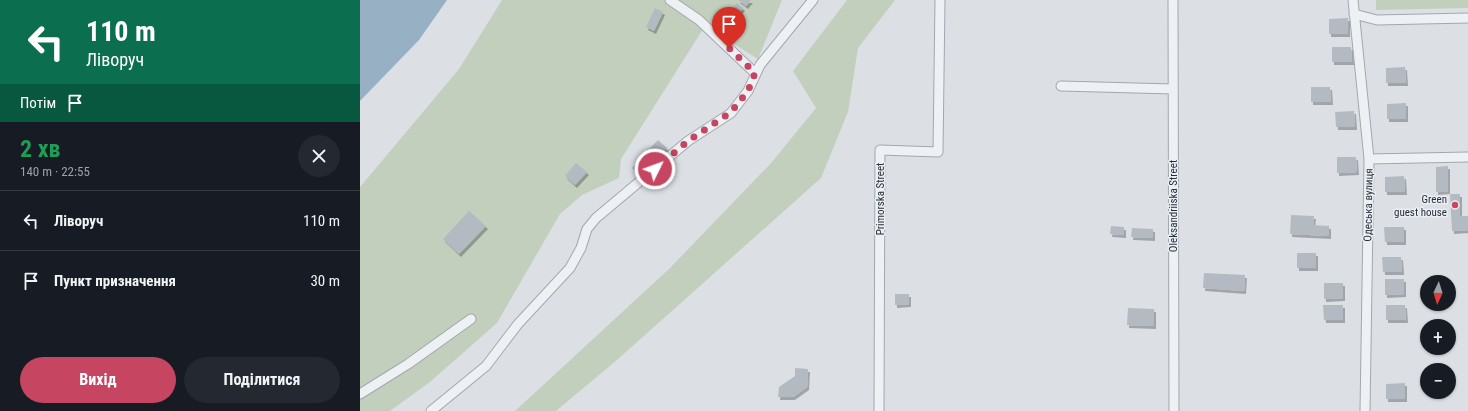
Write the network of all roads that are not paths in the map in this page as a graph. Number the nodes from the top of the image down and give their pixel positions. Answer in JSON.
{"nodes":[{"id":1,"x":670,"y":0,"type":"edge"},
{"id":2,"x":813,"y":0,"type":"edge"},
{"id":3,"x":940,"y":0,"type":"edge"},
{"id":4,"x":1173,"y":0,"type":"edge"},
{"id":5,"x":1353,"y":0,"type":"edge"},
{"id":6,"x":1354,"y":14,"type":"junction"},
{"id":7,"x":1468,"y":18,"type":"edge"},
{"id":8,"x":755,"y":73,"type":"junction"},
{"id":9,"x":1060,"y":86,"type":"dead end"},
{"id":10,"x":1173,"y":89,"type":"junction"},
{"id":11,"x":1468,"y":158,"type":"edge"},
{"id":12,"x":1369,"y":159,"type":"junction"},
{"id":13,"x":471,"y":319,"type":"dead end"},
{"id":14,"x":360,"y":394,"type":"edge"},
{"id":15,"x":431,"y":411,"type":"edge"},
{"id":16,"x":879,"y":411,"type":"edge"},
{"id":17,"x":1174,"y":411,"type":"edge"},
{"id":18,"x":1365,"y":411,"type":"edge"}],
"edges":[{"from":1,"to":8,"type":"street"},
{"from":2,"to":8,"type":"street"},
{"from":3,"to":16,"type":"street","name":"Primorska Street"},
{"from":4,"to":10,"type":"street","name":"Oleksandriiska Street"},
{"from":5,"to":6,"type":"street","name":"Одеська вулиця"},
{"from":6,"to":7,"type":"street"},
{"from":6,"to":12,"type":"street","name":"Одеська вулиця"},
{"from":8,"to":15,"type":"street"},
{"from":9,"to":10,"type":"street"},
{"from":10,"to":17,"type":"street","name":"Oleksandriiska Street"},
{"from":11,"to":12,"type":"street"},
{"from":12,"to":18,"type":"street","name":"Одеська вулиця"},
{"from":13,"to":14,"type":"street"}]}
